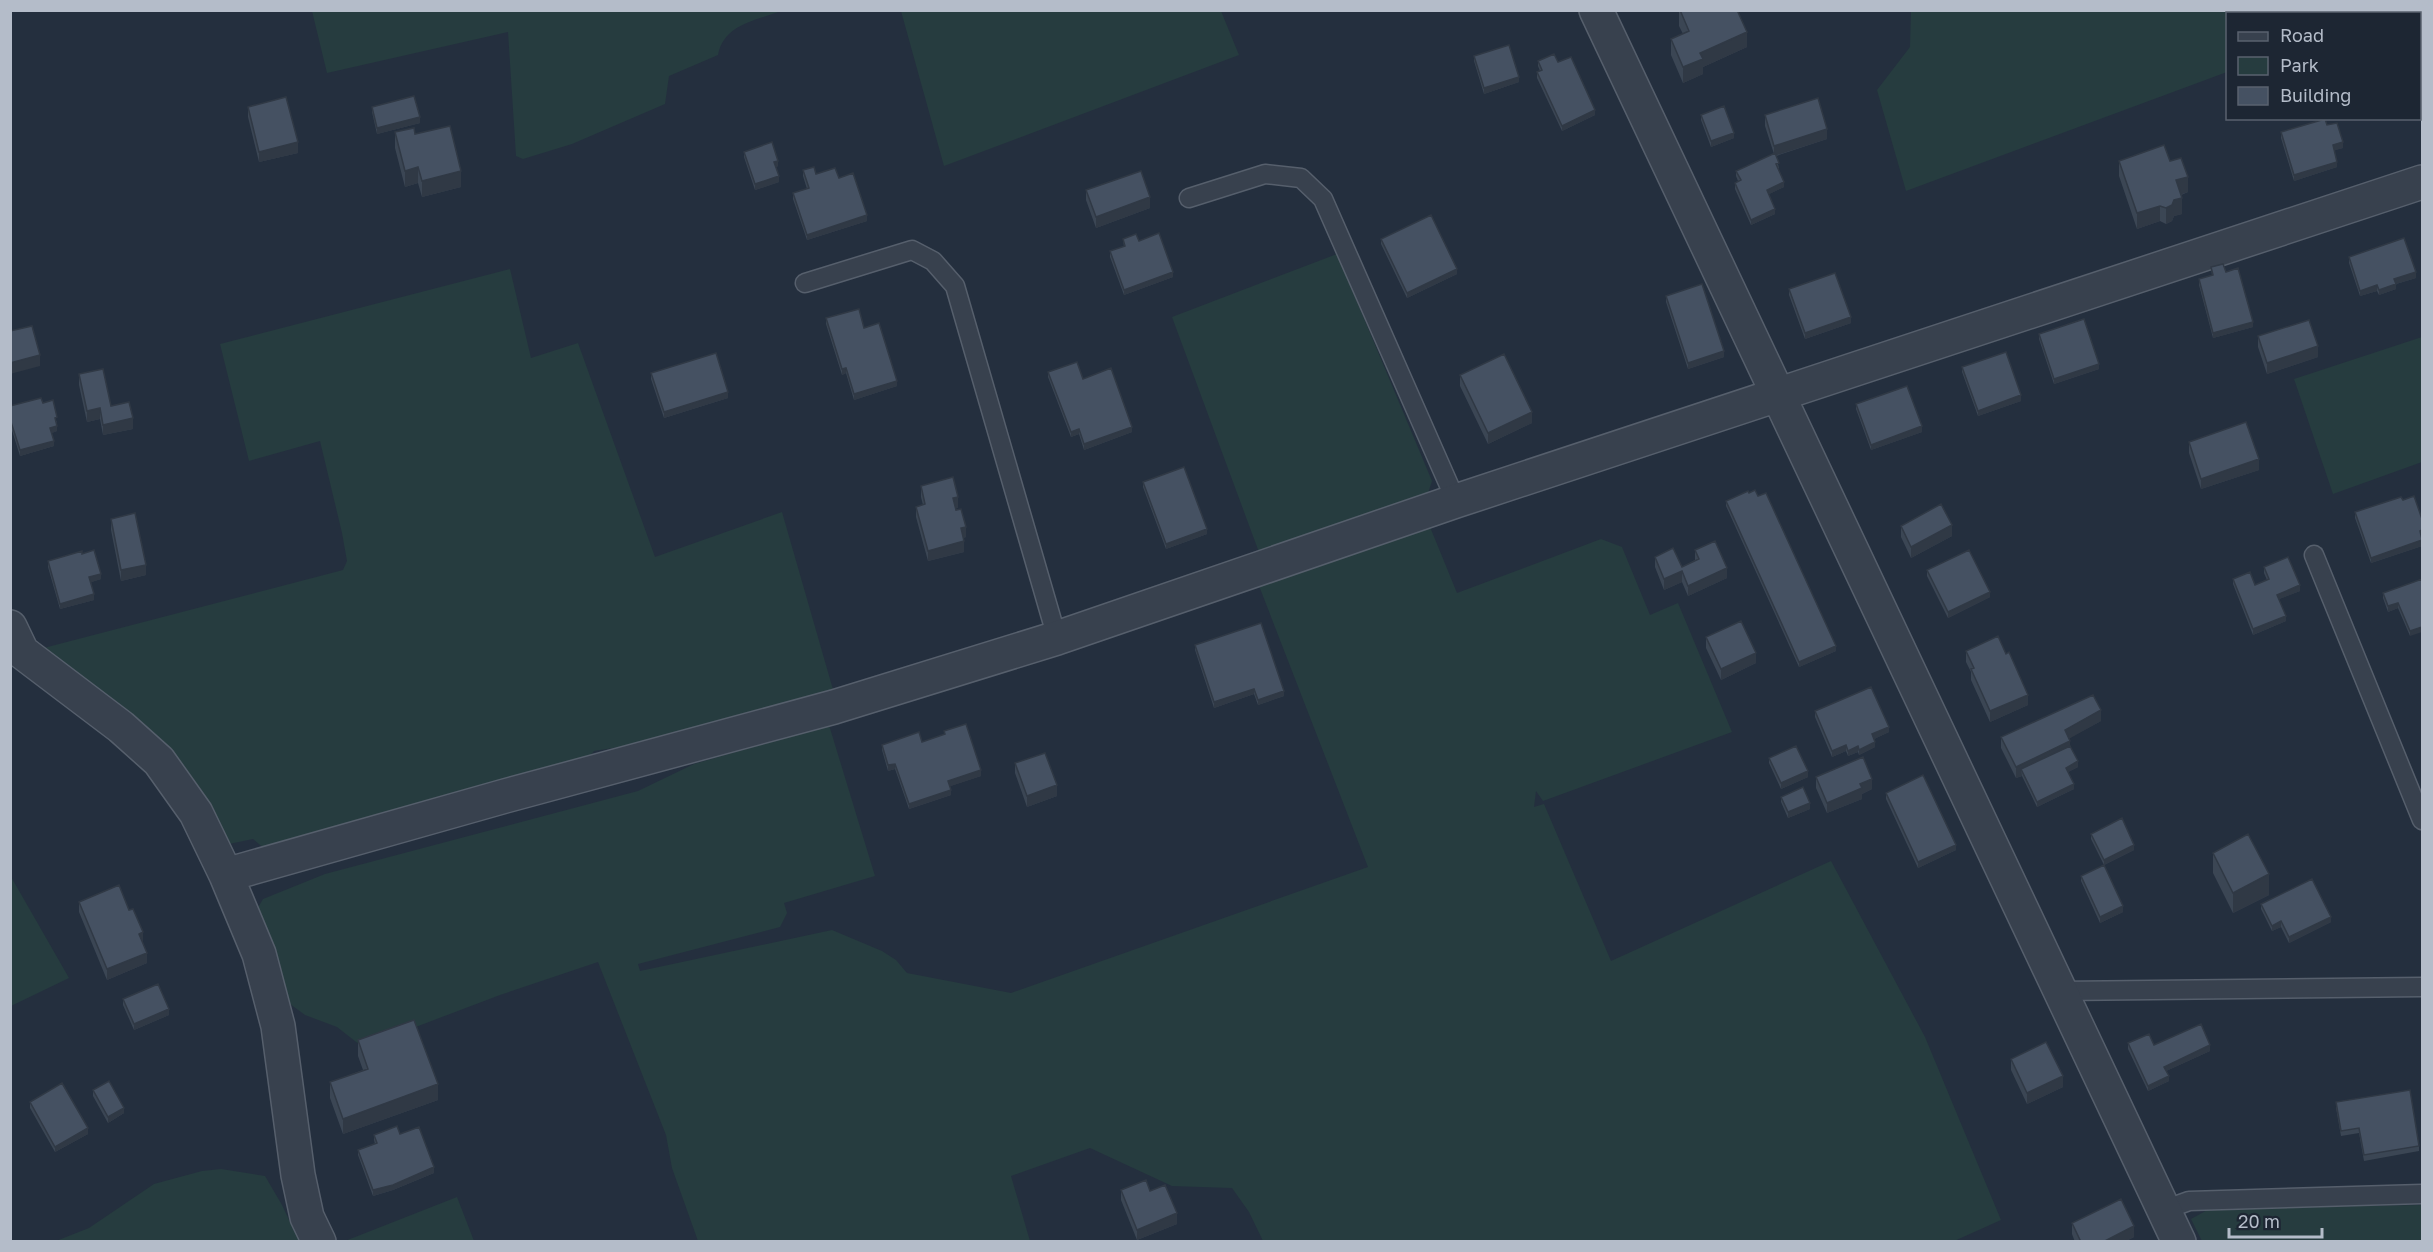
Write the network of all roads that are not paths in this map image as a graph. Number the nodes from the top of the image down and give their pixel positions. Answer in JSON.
{"nodes":[{"id":1,"x":1596,"y":10,"type":"edge"},
{"id":2,"x":2422,"y":182,"type":"edge"},
{"id":3,"x":1190,"y":198,"type":"dead end"},
{"id":4,"x":805,"y":283,"type":"dead end"},
{"id":5,"x":1777,"y":394,"type":"junction"},
{"id":6,"x":1456,"y":501,"type":"junction"},
{"id":7,"x":2314,"y":555,"type":"dead end"},
{"id":8,"x":11,"y":630,"type":"edge"},
{"id":9,"x":1057,"y":638,"type":"junction"},
{"id":10,"x":2422,"y":820,"type":"edge"},
{"id":11,"x":226,"y":875,"type":"junction"},
{"id":12,"x":2422,"y":987,"type":"edge"},
{"id":13,"x":2060,"y":991,"type":"junction"},
{"id":14,"x":2422,"y":1194,"type":"edge"},
{"id":15,"x":2164,"y":1210,"type":"junction"},
{"id":16,"x":319,"y":1242,"type":"edge"},
{"id":17,"x":2179,"y":1242,"type":"edge"}],
"edges":[{"from":1,"to":5,"type":"street"},
{"from":2,"to":5,"type":"street"},
{"from":3,"to":6,"type":"lane"},
{"from":4,"to":9,"type":"lane"},
{"from":5,"to":6,"type":"street"},
{"from":5,"to":13,"type":"street"},
{"from":6,"to":9,"type":"street"},
{"from":7,"to":10,"type":"lane"},
{"from":8,"to":11,"type":"street"},
{"from":9,"to":11,"type":"street"},
{"from":11,"to":16,"type":"street"},
{"from":12,"to":13,"type":"lane"},
{"from":13,"to":15,"type":"street"},
{"from":14,"to":15,"type":"lane"},
{"from":15,"to":17,"type":"street"}]}
